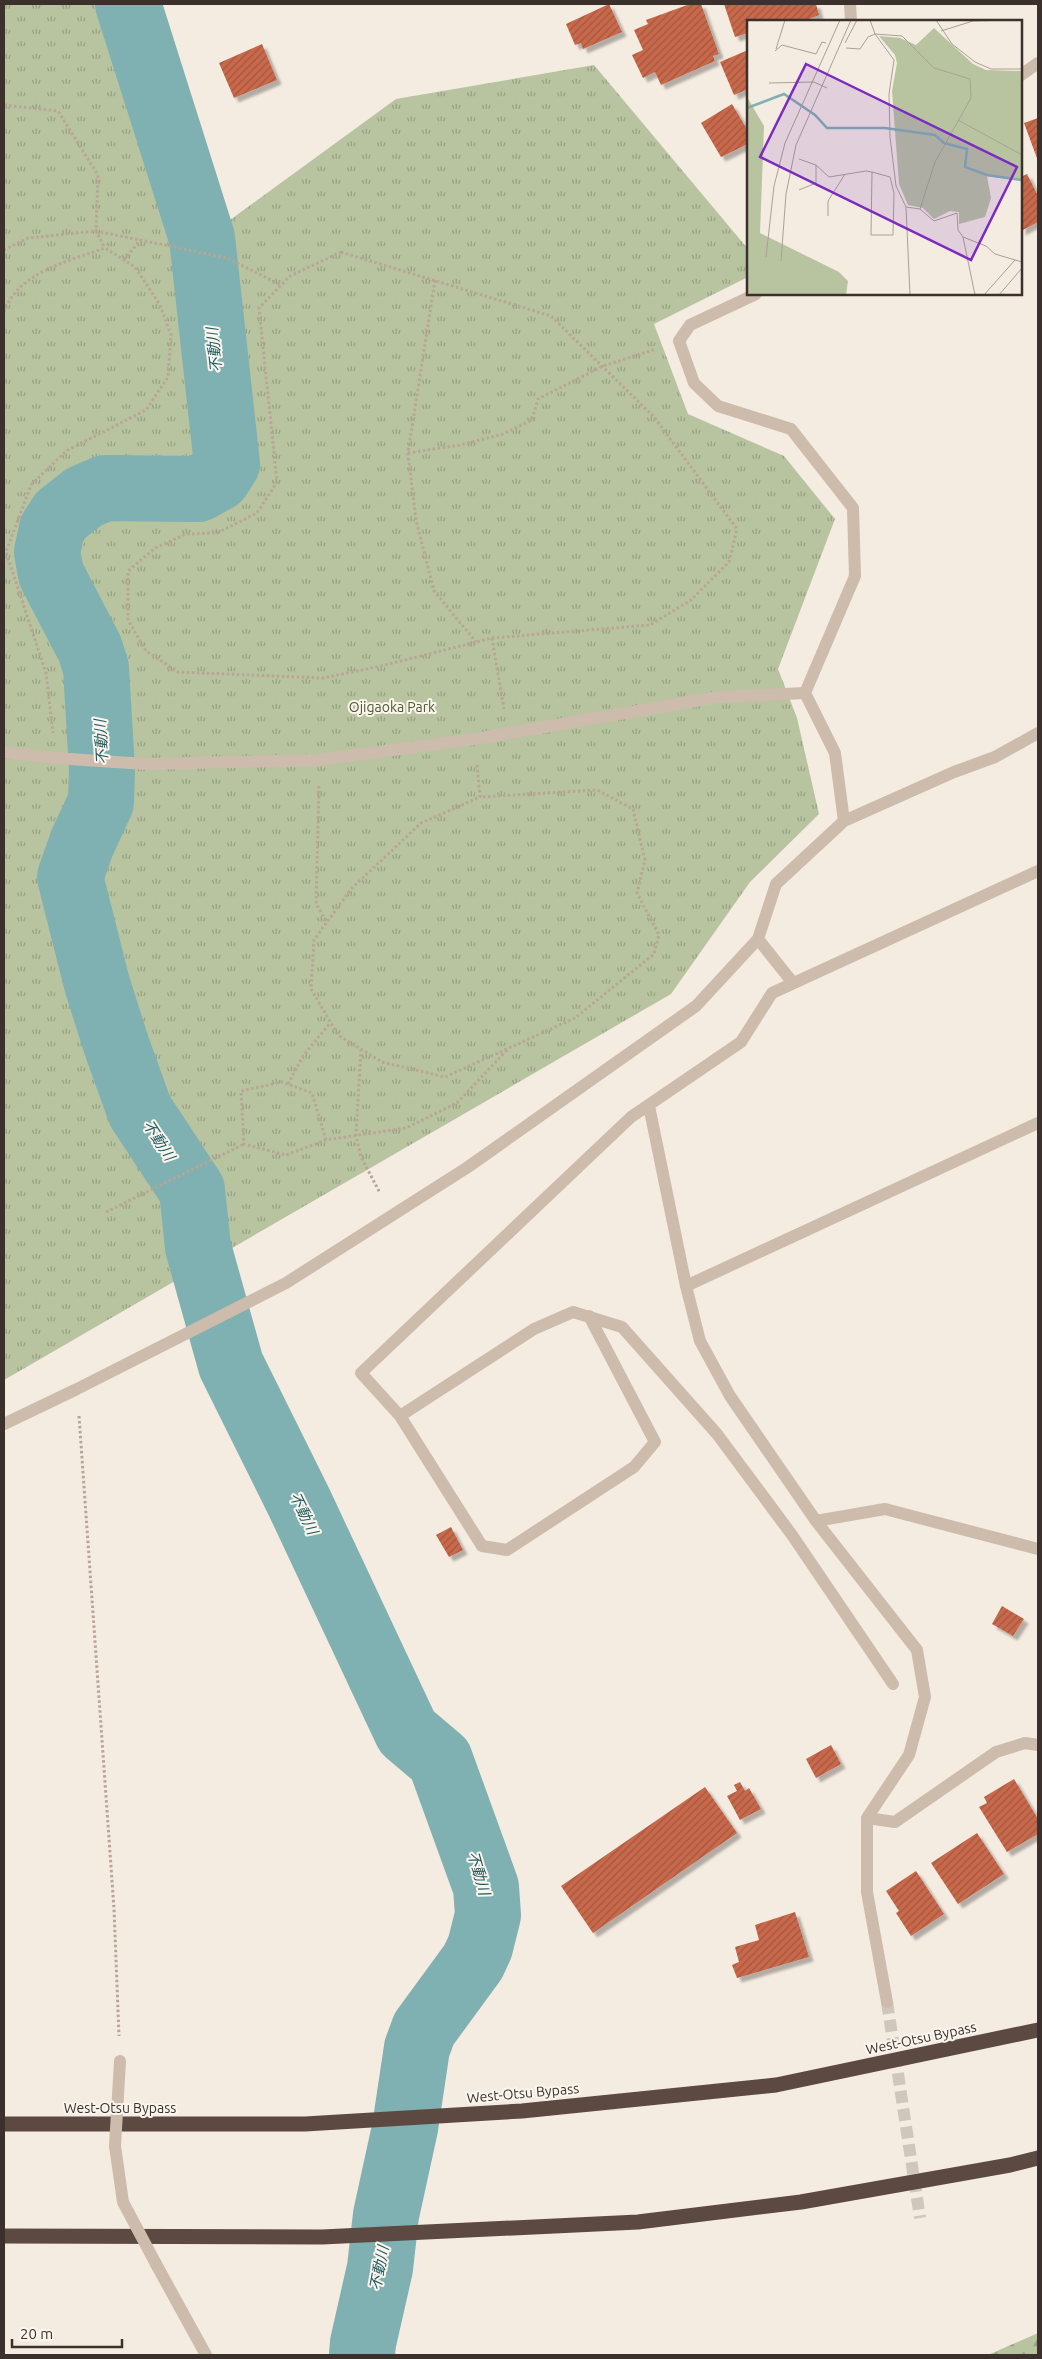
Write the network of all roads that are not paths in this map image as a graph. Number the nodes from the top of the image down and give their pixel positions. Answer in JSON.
{"nodes":[{"id":1,"x":850,"y":4,"type":"edge"},
{"id":2,"x":851,"y":20,"type":"edge"},
{"id":3,"x":1038,"y":63,"type":"edge"},
{"id":4,"x":1022,"y":74,"type":"edge"},
{"id":5,"x":754,"y":295,"type":"edge"},
{"id":6,"x":805,"y":693,"type":"junction"},
{"id":7,"x":1038,"y":733,"type":"edge"},
{"id":8,"x":4,"y":752,"type":"edge"},
{"id":9,"x":844,"y":821,"type":"junction"},
{"id":10,"x":1038,"y":871,"type":"edge"},
{"id":11,"x":758,"y":939,"type":"junction"},
{"id":12,"x":793,"y":983,"type":"junction"},
{"id":13,"x":649,"y":1106,"type":"junction"},
{"id":14,"x":1038,"y":1123,"type":"edge"},
{"id":15,"x":686,"y":1286,"type":"junction"},
{"id":16,"x":589,"y":1316,"type":"junction"},
{"id":17,"x":400,"y":1416,"type":"junction"},
{"id":18,"x":4,"y":1424,"type":"edge"},
{"id":19,"x":816,"y":1521,"type":"junction"},
{"id":20,"x":1038,"y":1549,"type":"edge"},
{"id":21,"x":893,"y":1684,"type":"dead end"},
{"id":22,"x":1038,"y":1745,"type":"edge"},
{"id":23,"x":867,"y":1818,"type":"junction"},
{"id":24,"x":887,"y":2002,"type":"tunnel mouth"},
{"id":25,"x":1038,"y":2030,"type":"edge"},
{"id":26,"x":120,"y":2061,"type":"road end"},
{"id":27,"x":4,"y":2124,"type":"edge"},
{"id":28,"x":1038,"y":2158,"type":"edge"},
{"id":29,"x":4,"y":2236,"type":"edge"},
{"id":30,"x":206,"y":2355,"type":"edge"}],
"edges":[{"from":1,"to":2,"type":"street"},
{"from":3,"to":4,"type":"street"},
{"from":5,"to":6,"type":"street"},
{"from":6,"to":8,"type":"street"},
{"from":6,"to":9,"type":"street"},
{"from":7,"to":9,"type":"street"},
{"from":9,"to":11,"type":"street"},
{"from":10,"to":12,"type":"street"},
{"from":11,"to":12,"type":"street"},
{"from":11,"to":18,"type":"street"},
{"from":12,"to":13,"type":"street"},
{"from":13,"to":15,"type":"street"},
{"from":13,"to":17,"type":"street"},
{"from":14,"to":15,"type":"street"},
{"from":15,"to":19,"type":"street"},
{"from":16,"to":17,"type":"street"},
{"from":16,"to":17,"type":"street"},
{"from":16,"to":21,"type":"street"},
{"from":19,"to":20,"type":"street"},
{"from":19,"to":23,"type":"street"},
{"from":22,"to":23,"type":"street"},
{"from":23,"to":24,"type":"street"},
{"from":25,"to":27,"type":"highway","name":"West-Otsu Bypass"},
{"from":26,"to":30,"type":"street","bridge":true},
{"from":28,"to":29,"type":"highway"}]}
